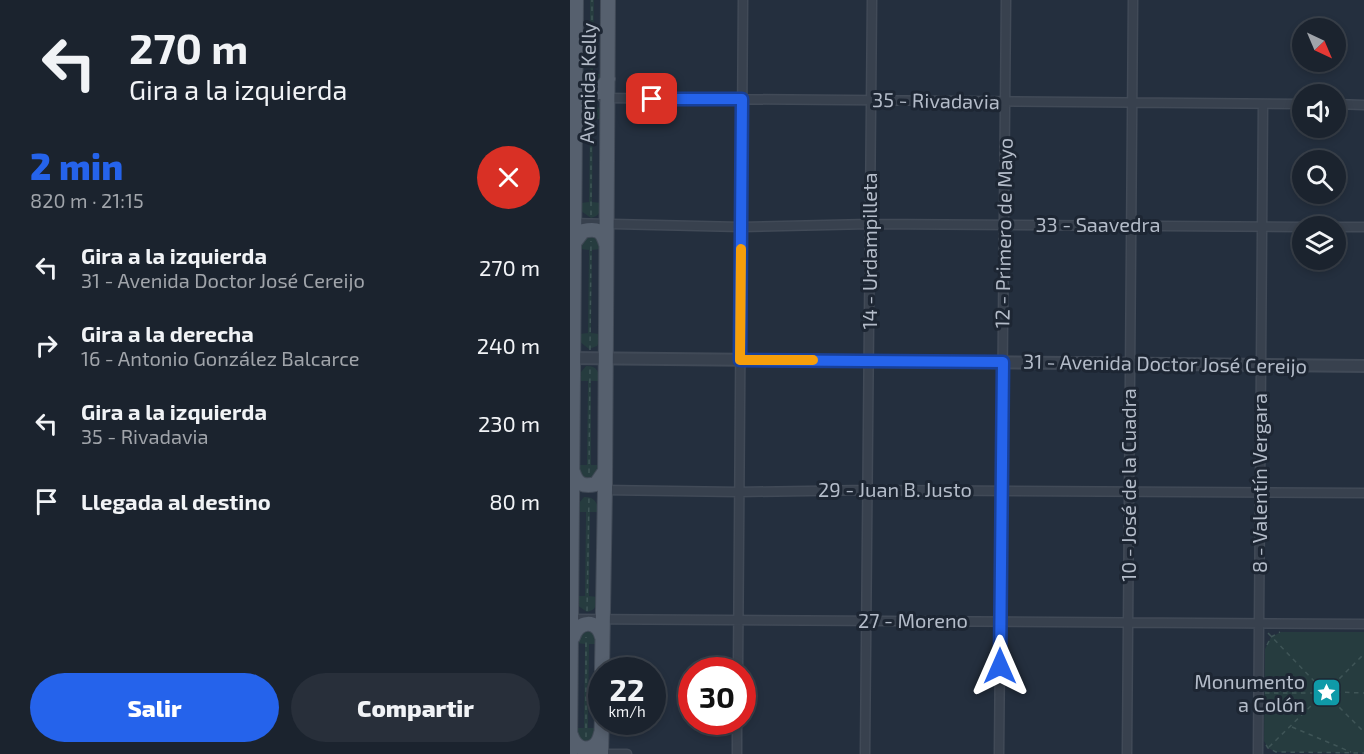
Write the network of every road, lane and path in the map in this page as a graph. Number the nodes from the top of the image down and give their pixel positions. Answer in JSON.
{"nodes":[{"id":1,"x":576,"y":0,"type":"edge"},
{"id":2,"x":592,"y":0,"type":"edge"},
{"id":3,"x":608,"y":0,"type":"edge"},
{"id":4,"x":743,"y":0,"type":"edge"},
{"id":5,"x":872,"y":0,"type":"edge"},
{"id":6,"x":1006,"y":0,"type":"edge"},
{"id":7,"x":1133,"y":0,"type":"edge"},
{"id":8,"x":576,"y":79,"type":"junction"},
{"id":9,"x":608,"y":79,"type":"junction"},
{"id":10,"x":591,"y":96,"type":"junction"},
{"id":11,"x":573,"y":98,"type":"edge"},
{"id":12,"x":607,"y":99,"type":"junction"},
{"id":13,"x":742,"y":99,"type":"junction"},
{"id":14,"x":871,"y":100,"type":"junction"},
{"id":15,"x":1005,"y":102,"type":"junction"},
{"id":16,"x":1132,"y":103,"type":"junction"},
{"id":17,"x":1263,"y":104,"type":"junction"},
{"id":18,"x":1292,"y":104,"type":"edge"},
{"id":19,"x":1346,"y":105,"type":"edge"},
{"id":20,"x":1364,"y":105,"type":"edge"},
{"id":21,"x":572,"y":223,"type":"edge"},
{"id":22,"x":606,"y":224,"type":"junction"},
{"id":23,"x":870,"y":224,"type":"junction"},
{"id":24,"x":1004,"y":224,"type":"junction"},
{"id":25,"x":1131,"y":225,"type":"junction"},
{"id":26,"x":1262,"y":226,"type":"junction"},
{"id":27,"x":591,"y":227,"type":"junction"},
{"id":28,"x":741,"y":227,"type":"junction"},
{"id":29,"x":1292,"y":227,"type":"edge"},
{"id":30,"x":1346,"y":227,"type":"edge"},
{"id":31,"x":1364,"y":227,"type":"edge"},
{"id":32,"x":573,"y":244,"type":"junction"},
{"id":33,"x":606,"y":244,"type":"junction"},
{"id":34,"x":572,"y":358,"type":"edge"},
{"id":35,"x":590,"y":358,"type":"junction"},
{"id":36,"x":605,"y":359,"type":"junction"},
{"id":37,"x":740,"y":360,"type":"junction"},
{"id":38,"x":869,"y":361,"type":"junction"},
{"id":39,"x":1003,"y":362,"type":"junction"},
{"id":40,"x":1130,"y":363,"type":"junction"},
{"id":41,"x":1261,"y":365,"type":"junction"},
{"id":42,"x":1364,"y":366,"type":"edge"},
{"id":43,"x":573,"y":470,"type":"junction"},
{"id":44,"x":605,"y":471,"type":"junction"},
{"id":45,"x":589,"y":488,"type":"junction"},
{"id":46,"x":571,"y":489,"type":"edge"},
{"id":47,"x":868,"y":489,"type":"junction"},
{"id":48,"x":605,"y":490,"type":"junction"},
{"id":49,"x":1002,"y":490,"type":"junction"},
{"id":50,"x":1129,"y":491,"type":"junction"},
{"id":51,"x":739,"y":492,"type":"junction"},
{"id":52,"x":1260,"y":492,"type":"junction"},
{"id":53,"x":1364,"y":493,"type":"edge"},
{"id":54,"x":602,"y":619,"type":"junction"},
{"id":55,"x":579,"y":620,"type":"edge"},
{"id":56,"x":738,"y":620,"type":"junction"},
{"id":57,"x":867,"y":621,"type":"junction"},
{"id":58,"x":1001,"y":622,"type":"junction"},
{"id":59,"x":1128,"y":623,"type":"junction"},
{"id":60,"x":1259,"y":624,"type":"junction"},
{"id":61,"x":1364,"y":624,"type":"edge"},
{"id":62,"x":1281,"y":632,"type":"dead end"},
{"id":63,"x":1271,"y":638,"type":"junction"},
{"id":64,"x":602,"y":639,"type":"junction"},
{"id":65,"x":1265,"y":649,"type":"dead end"},
{"id":66,"x":1364,"y":654,"type":"edge"},
{"id":67,"x":602,"y":657,"type":"edge"},
{"id":68,"x":738,"y":657,"type":"edge"},
{"id":69,"x":1318,"y":685,"type":"junction"},
{"id":70,"x":1332,"y":685,"type":"junction"},
{"id":71,"x":1336,"y":692,"type":"junction"},
{"id":72,"x":1264,"y":693,"type":"dead end"},
{"id":73,"x":1315,"y":693,"type":"junction"},
{"id":74,"x":1364,"y":693,"type":"edge"},
{"id":75,"x":1318,"y":699,"type":"junction"},
{"id":76,"x":1332,"y":700,"type":"junction"},
{"id":77,"x":1291,"y":726,"type":"junction"},
{"id":78,"x":1364,"y":732,"type":"edge"},
{"id":79,"x":571,"y":733,"type":"edge"},
{"id":80,"x":600,"y":735,"type":"edge"},
{"id":81,"x":601,"y":735,"type":"edge"},
{"id":82,"x":737,"y":735,"type":"edge"},
{"id":83,"x":1264,"y":741,"type":"dead end"},
{"id":84,"x":586,"y":748,"type":"junction"},
{"id":85,"x":1268,"y":748,"type":"junction"},
{"id":86,"x":1352,"y":753,"type":"edge"},
{"id":87,"x":1364,"y":753,"type":"edge"},
{"id":88,"x":570,"y":754,"type":"edge"},
{"id":89,"x":601,"y":754,"type":"edge"},
{"id":90,"x":627,"y":754,"type":"edge"},
{"id":91,"x":737,"y":754,"type":"edge"},
{"id":92,"x":866,"y":754,"type":"edge"},
{"id":93,"x":999,"y":754,"type":"edge"},
{"id":94,"x":1127,"y":754,"type":"edge"},
{"id":95,"x":1258,"y":754,"type":"edge"}],
"edges":[{"from":1,"to":8,"type":"main road","name":"Avenida Kelly"},
{"from":2,"to":10,"type":"path"},
{"from":3,"to":9,"type":"main road","name":"Avenida Kelly"},
{"from":4,"to":13,"type":"street"},
{"from":5,"to":14,"type":"street","name":"14 - Urdampilleta"},
{"from":6,"to":15,"type":"street","name":"12 - Primero de Mayo"},
{"from":7,"to":16,"type":"street","name":"10 - José de la Cuadra"},
{"from":8,"to":10,"type":"main road"},
{"from":8,"to":11,"type":"main road","name":"Avenida Kelly"},
{"from":9,"to":10,"type":"main road"},
{"from":9,"to":12,"type":"main road","name":"Avenida Kelly"},
{"from":10,"to":11,"type":"street","name":"35 - Rivadavia"},
{"from":10,"to":12,"type":"street","name":"35 - Rivadavia"},
{"from":10,"to":27,"type":"path"},
{"from":11,"to":21,"type":"main road","name":"Avenida Kelly"},
{"from":12,"to":13,"type":"street","name":"35 - Rivadavia"},
{"from":12,"to":22,"type":"main road","name":"Avenida Kelly"},
{"from":13,"to":14,"type":"street","name":"35 - Rivadavia"},
{"from":13,"to":28,"type":"street"},
{"from":14,"to":15,"type":"street","name":"35 - Rivadavia"},
{"from":14,"to":23,"type":"street","name":"14 - Urdampilleta"},
{"from":15,"to":16,"type":"street","name":"35 - Rivadavia"},
{"from":15,"to":24,"type":"street","name":"12 - Primero de Mayo"},
{"from":16,"to":17,"type":"street","name":"35 - Rivadavia"},
{"from":16,"to":25,"type":"street","name":"10 - José de la Cuadra"},
{"from":17,"to":18,"type":"street","name":"35 - Rivadavia"},
{"from":17,"to":26,"type":"street","name":"8 - Valentín Vergara"},
{"from":19,"to":20,"type":"street"},
{"from":21,"to":27,"type":"street","name":"33 - Saavedra"},
{"from":21,"to":32,"type":"main road","name":"Avenida Kelly"},
{"from":22,"to":27,"type":"street","name":"33 - Saavedra"},
{"from":22,"to":28,"type":"street","name":"33 - Saavedra"},
{"from":22,"to":33,"type":"main road","name":"Avenida Kelly"},
{"from":23,"to":24,"type":"street","name":"33 - Saavedra"},
{"from":23,"to":28,"type":"street","name":"33 - Saavedra"},
{"from":23,"to":38,"type":"street","name":"14 - Urdampilleta"},
{"from":24,"to":25,"type":"street","name":"33 - Saavedra"},
{"from":24,"to":39,"type":"street","name":"12 - Primero de Mayo"},
{"from":25,"to":26,"type":"street","name":"33 - Saavedra"},
{"from":25,"to":40,"type":"street","name":"10 - José de la Cuadra"},
{"from":26,"to":29,"type":"street","name":"33 - Saavedra"},
{"from":26,"to":41,"type":"street","name":"8 - Valentín Vergara"},
{"from":27,"to":32,"type":"main road"},
{"from":27,"to":33,"type":"main road"},
{"from":27,"to":35,"type":"path"},
{"from":28,"to":37,"type":"street"},
{"from":30,"to":31,"type":"street"},
{"from":32,"to":34,"type":"main road","name":"Avenida Kelly"},
{"from":33,"to":36,"type":"main road","name":"Avenida Kelly"},
{"from":34,"to":35,"type":"street","name":"31 - Avenida Doctor José Cereijo"},
{"from":34,"to":43,"type":"main road","name":"Avenida Kelly"},
{"from":35,"to":36,"type":"street","name":"31 - Avenida Doctor José Cereijo"},
{"from":35,"to":45,"type":"path"},
{"from":36,"to":37,"type":"street","name":"31 - Avenida Doctor José Cereijo"},
{"from":36,"to":44,"type":"main road","name":"Avenida Kelly"},
{"from":37,"to":38,"type":"street","name":"31 - Avenida Doctor José Cereijo"},
{"from":37,"to":51,"type":"street"},
{"from":38,"to":39,"type":"street","name":"31 - Avenida Doctor José Cereijo"},
{"from":38,"to":47,"type":"street","name":"14 - Urdampilleta"},
{"from":39,"to":40,"type":"street","name":"31 - Avenida Doctor José Cereijo"},
{"from":39,"to":49,"type":"street","name":"12 - Primero de Mayo"},
{"from":40,"to":41,"type":"street","name":"31 - Avenida Doctor José Cereijo"},
{"from":40,"to":50,"type":"street","name":"10 - José de la Cuadra"},
{"from":41,"to":42,"type":"street","name":"31 - Avenida Doctor José Cereijo"},
{"from":41,"to":52,"type":"street","name":"8 - Valentín Vergara"},
{"from":43,"to":45,"type":"main road"},
{"from":43,"to":46,"type":"main road","name":"Avenida Kelly"},
{"from":44,"to":45,"type":"main road"},
{"from":44,"to":48,"type":"main road","name":"Avenida Kelly"},
{"from":45,"to":46,"type":"street","name":"29 - Juan B. Justo"},
{"from":45,"to":48,"type":"street","name":"29 - Juan B. Justo"},
{"from":45,"to":55,"type":"path"},
{"from":46,"to":55,"type":"main road","name":"Avenida Kelly"},
{"from":47,"to":49,"type":"street","name":"29 - Juan B. Justo"},
{"from":47,"to":51,"type":"street","name":"29 - Juan B. Justo"},
{"from":47,"to":57,"type":"street","name":"14 - Urdampilleta"},
{"from":48,"to":51,"type":"street","name":"29 - Juan B. Justo"},
{"from":48,"to":54,"type":"main road","name":"Avenida Kelly"},
{"from":49,"to":50,"type":"street","name":"29 - Juan B. Justo"},
{"from":49,"to":58,"type":"street","name":"12 - Primero de Mayo"},
{"from":50,"to":52,"type":"street","name":"29 - Juan B. Justo"},
{"from":50,"to":59,"type":"street","name":"10 - José de la Cuadra"},
{"from":51,"to":56,"type":"street"},
{"from":52,"to":53,"type":"street","name":"29 - Juan B. Justo"},
{"from":52,"to":60,"type":"street","name":"8 - Valentín Vergara"},
{"from":54,"to":55,"type":"street","name":"27 - Moreno"},
{"from":54,"to":56,"type":"street","name":"27 - Moreno"},
{"from":54,"to":64,"type":"main road","name":"Avenida Kelly"},
{"from":55,"to":64,"type":"main road"},
{"from":55,"to":79,"type":"main road","name":"Avenida Kelly"},
{"from":55,"to":84,"type":"path"},
{"from":56,"to":57,"type":"street","name":"27 - Moreno"},
{"from":56,"to":68,"type":"street"},
{"from":57,"to":58,"type":"street","name":"27 - Moreno"},
{"from":57,"to":92,"type":"street","name":"14 - Urdampilleta"},
{"from":58,"to":59,"type":"street","name":"27 - Moreno"},
{"from":58,"to":93,"type":"street","name":"12 - Primero de Mayo"},
{"from":59,"to":60,"type":"street","name":"27 - Moreno"},
{"from":59,"to":94,"type":"street","name":"10 - José de la Cuadra"},
{"from":60,"to":61,"type":"street","name":"27 - Moreno"},
{"from":60,"to":63,"type":"path"},
{"from":60,"to":95,"type":"street","name":"8 - Valentín Vergara"},
{"from":62,"to":63,"type":"path"},
{"from":63,"to":65,"type":"path"},
{"from":63,"to":69,"type":"path"},
{"from":64,"to":67,"type":"main road","name":"Avenida Kelly"},
{"from":66,"to":70,"type":"path"},
{"from":69,"to":70,"type":"path"},
{"from":69,"to":73,"type":"path"},
{"from":70,"to":71,"type":"path"},
{"from":71,"to":74,"type":"path"},
{"from":71,"to":76,"type":"path"},
{"from":72,"to":73,"type":"path"},
{"from":73,"to":75,"type":"path"},
{"from":75,"to":76,"type":"path"},
{"from":75,"to":77,"type":"path"},
{"from":76,"to":78,"type":"path"},
{"from":77,"to":85,"type":"path"},
{"from":77,"to":86,"type":"path"},
{"from":79,"to":84,"type":"main road"},
{"from":79,"to":88,"type":"main road","name":"Avenida Kelly"},
{"from":80,"to":84,"type":"main road"},
{"from":81,"to":89,"type":"main road"},
{"from":82,"to":91,"type":"street"},
{"from":83,"to":85,"type":"path"},
{"from":85,"to":86,"type":"path"},
{"from":86,"to":87,"type":"path"},
{"from":88,"to":89,"type":"street"},
{"from":89,"to":90,"type":"street"}]}
